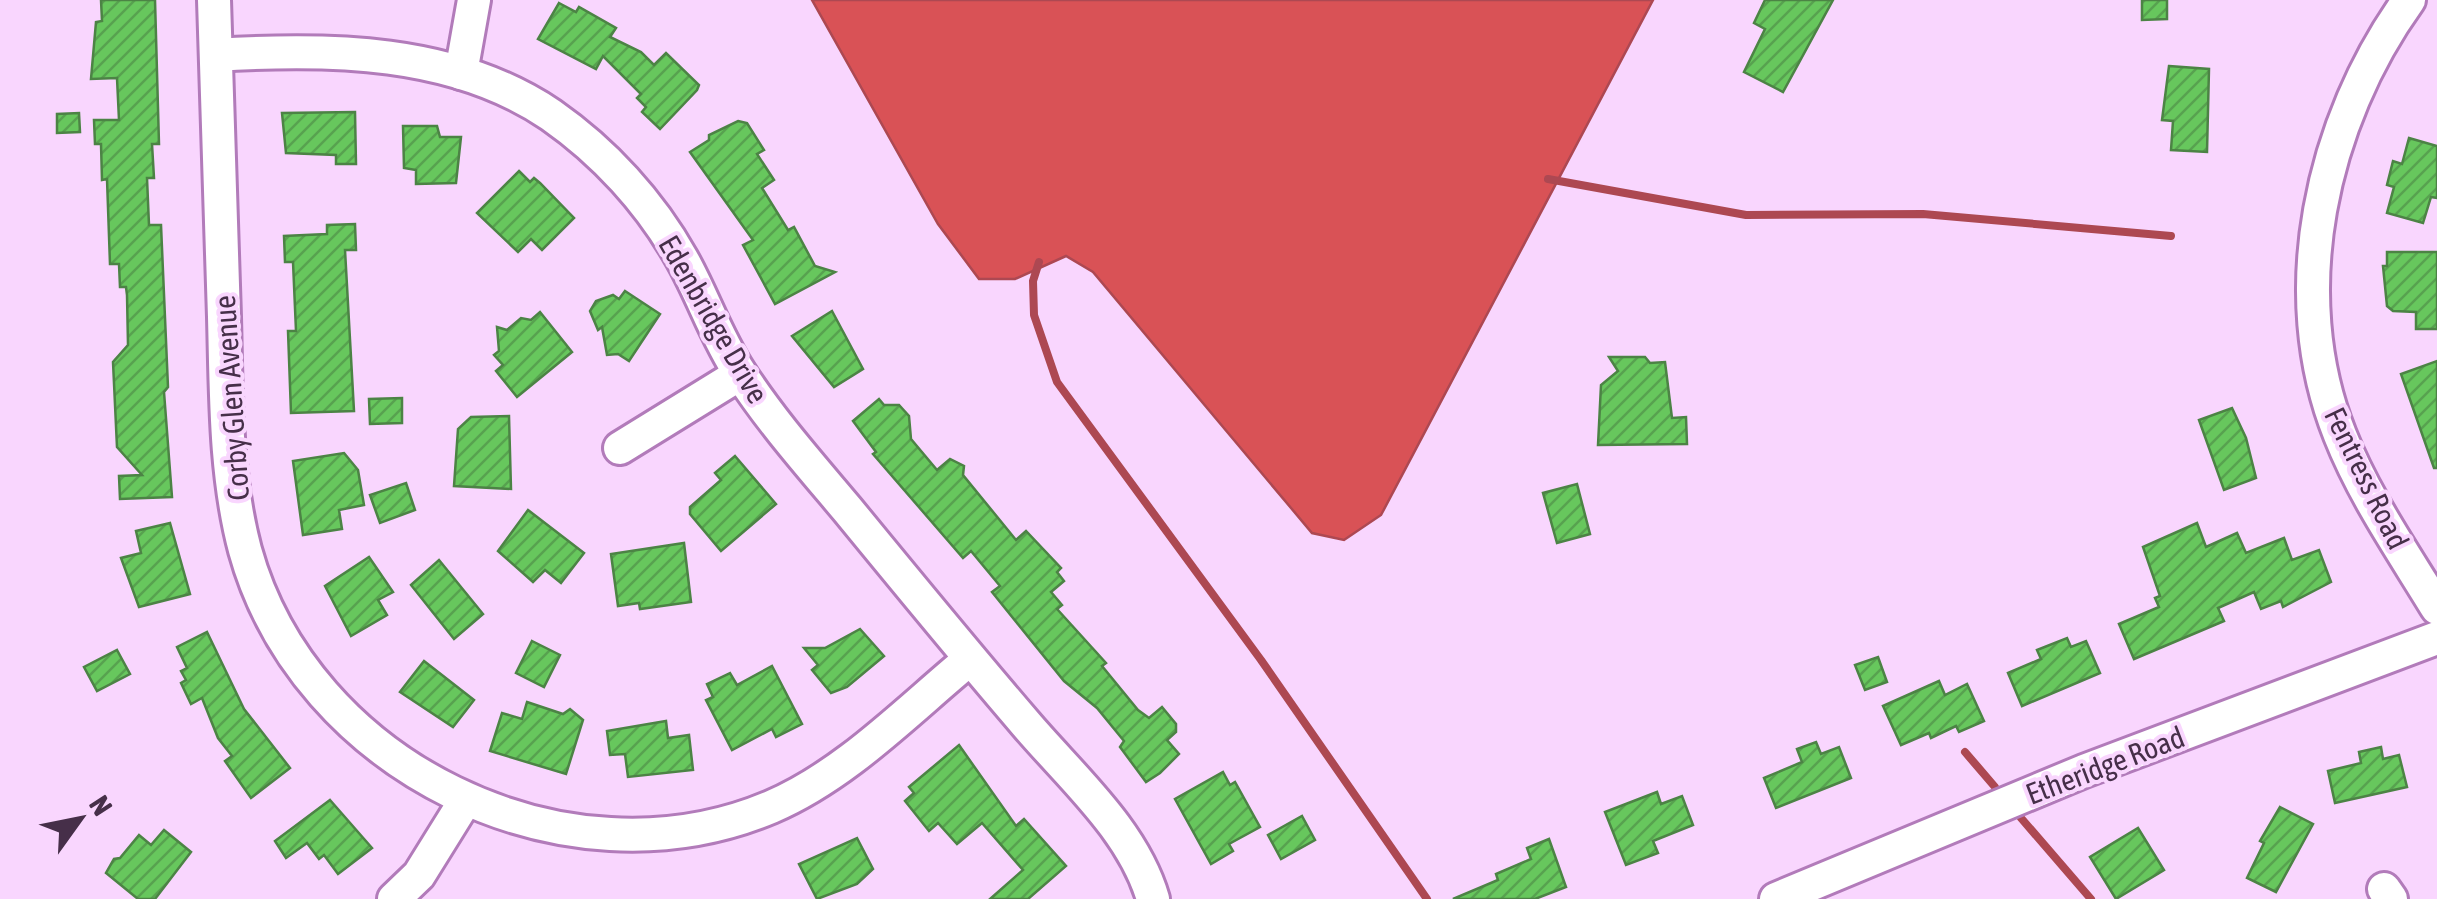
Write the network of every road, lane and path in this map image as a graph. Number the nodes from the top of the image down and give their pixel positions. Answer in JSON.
{"nodes":[{"id":1,"x":214,"y":0,"type":"edge"},
{"id":2,"x":474,"y":0,"type":"edge"},
{"id":3,"x":2409,"y":0,"type":"edge"},
{"id":4,"x":216,"y":55,"type":"junction"},
{"id":5,"x":462,"y":73,"type":"junction"},
{"id":6,"x":740,"y":374,"type":"junction"},
{"id":7,"x":620,"y":448,"type":"dead end"},
{"id":8,"x":2437,"y":608,"type":"edge"},
{"id":9,"x":2437,"y":638,"type":"edge"},
{"id":10,"x":970,"y":658,"type":"junction"},
{"id":11,"x":466,"y":801,"type":"junction"},
{"id":12,"x":394,"y":899,"type":"edge"},
{"id":13,"x":1153,"y":899,"type":"edge"},
{"id":14,"x":1776,"y":899,"type":"edge"}],
"edges":[{"from":1,"to":4,"type":"street","name":"Corby Glen Avenue"},
{"from":2,"to":5,"type":"street"},
{"from":3,"to":8,"type":"street","name":"Fentress Road"},
{"from":4,"to":5,"type":"street","name":"Edenbridge Drive"},
{"from":4,"to":11,"type":"street","name":"Corby Glen Avenue"},
{"from":5,"to":6,"type":"street","name":"Edenbridge Drive"},
{"from":6,"to":7,"type":"street"},
{"from":6,"to":10,"type":"street","name":"Edenbridge Drive"},
{"from":9,"to":14,"type":"street","name":"Etheridge Road"},
{"from":10,"to":11,"type":"street","name":"Corby Glen Avenue"},
{"from":10,"to":13,"type":"street","name":"Edenbridge Drive"},
{"from":11,"to":12,"type":"street"}]}
